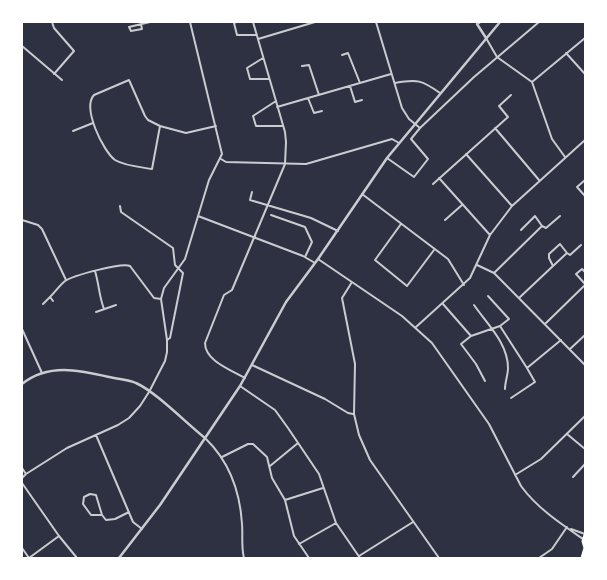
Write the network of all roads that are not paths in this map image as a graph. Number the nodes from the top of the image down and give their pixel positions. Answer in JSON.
{"nodes":[{"id":1,"x":52,"y":22,"type":"edge"},
{"id":2,"x":150,"y":22,"type":"edge"},
{"id":3,"x":190,"y":22,"type":"edge"},
{"id":4,"x":236,"y":22,"type":"edge"},
{"id":5,"x":253,"y":22,"type":"edge"},
{"id":6,"x":315,"y":22,"type":"edge"},
{"id":7,"x":376,"y":22,"type":"edge"},
{"id":8,"x":500,"y":22,"type":"edge"},
{"id":9,"x":539,"y":22,"type":"edge"},
{"id":10,"x":478,"y":23,"type":"edge"},
{"id":11,"x":141,"y":24,"type":"junction"},
{"id":12,"x":257,"y":35,"type":"junction"},
{"id":13,"x":486,"y":38,"type":"junction"},
{"id":14,"x":585,"y":38,"type":"edge"},
{"id":15,"x":258,"y":39,"type":"junction"},
{"id":16,"x":22,"y":46,"type":"edge"},
{"id":17,"x":566,"y":53,"type":"junction"},
{"id":18,"x":342,"y":55,"type":"dead end"},
{"id":19,"x":497,"y":57,"type":"junction"},
{"id":20,"x":264,"y":58,"type":"junction"},
{"id":21,"x":302,"y":66,"type":"dead end"},
{"id":22,"x":54,"y":74,"type":"junction"},
{"id":23,"x":391,"y":74,"type":"junction"},
{"id":24,"x":585,"y":74,"type":"edge"},
{"id":25,"x":270,"y":79,"type":"junction"},
{"id":26,"x":62,"y":80,"type":"dead end"},
{"id":27,"x":532,"y":82,"type":"junction"},
{"id":28,"x":360,"y":83,"type":"junction"},
{"id":29,"x":395,"y":83,"type":"junction"},
{"id":30,"x":350,"y":86,"type":"junction"},
{"id":31,"x":440,"y":93,"type":"junction"},
{"id":32,"x":319,"y":95,"type":"junction"},
{"id":33,"x":511,"y":95,"type":"dead end"},
{"id":34,"x":308,"y":98,"type":"junction"},
{"id":35,"x":362,"y":100,"type":"dead end"},
{"id":36,"x":276,"y":102,"type":"junction"},
{"id":37,"x":277,"y":107,"type":"junction"},
{"id":38,"x":322,"y":111,"type":"dead end"},
{"id":39,"x":93,"y":123,"type":"junction"},
{"id":40,"x":415,"y":124,"type":"junction"},
{"id":41,"x":160,"y":126,"type":"junction"},
{"id":42,"x":216,"y":126,"type":"junction"},
{"id":43,"x":283,"y":126,"type":"junction"},
{"id":44,"x":420,"y":128,"type":"junction"},
{"id":45,"x":495,"y":128,"type":"junction"},
{"id":46,"x":73,"y":131,"type":"dead end"},
{"id":47,"x":585,"y":140,"type":"edge"},
{"id":48,"x":399,"y":143,"type":"junction"},
{"id":49,"x":466,"y":154,"type":"junction"},
{"id":50,"x":566,"y":157,"type":"junction"},
{"id":51,"x":388,"y":158,"type":"junction"},
{"id":52,"x":221,"y":159,"type":"junction"},
{"id":53,"x":285,"y":164,"type":"junction"},
{"id":54,"x":439,"y":178,"type":"junction"},
{"id":55,"x":540,"y":180,"type":"junction"},
{"id":56,"x":585,"y":180,"type":"edge"},
{"id":57,"x":433,"y":184,"type":"dead end"},
{"id":58,"x":252,"y":192,"type":"dead end"},
{"id":59,"x":362,"y":194,"type":"junction"},
{"id":60,"x":585,"y":196,"type":"edge"},
{"id":61,"x":267,"y":205,"type":"junction"},
{"id":62,"x":462,"y":205,"type":"junction"},
{"id":63,"x":120,"y":206,"type":"dead end"},
{"id":64,"x":512,"y":206,"type":"junction"},
{"id":65,"x":271,"y":215,"type":"dead end"},
{"id":66,"x":198,"y":216,"type":"junction"},
{"id":67,"x":560,"y":216,"type":"dead end"},
{"id":68,"x":22,"y":220,"type":"edge"},
{"id":69,"x":445,"y":220,"type":"dead end"},
{"id":70,"x":402,"y":224,"type":"junction"},
{"id":71,"x":542,"y":226,"type":"junction"},
{"id":72,"x":521,"y":230,"type":"dead end"},
{"id":73,"x":338,"y":231,"type":"junction"},
{"id":74,"x":490,"y":234,"type":"junction"},
{"id":75,"x":254,"y":236,"type":"junction"},
{"id":76,"x":581,"y":245,"type":"dead end"},
{"id":77,"x":434,"y":250,"type":"junction"},
{"id":78,"x":567,"y":253,"type":"junction"},
{"id":79,"x":305,"y":257,"type":"junction"},
{"id":80,"x":318,"y":259,"type":"junction"},
{"id":81,"x":315,"y":263,"type":"junction"},
{"id":82,"x":477,"y":264,"type":"junction"},
{"id":83,"x":553,"y":266,"type":"junction"},
{"id":84,"x":178,"y":268,"type":"junction"},
{"id":85,"x":95,"y":271,"type":"junction"},
{"id":86,"x":585,"y":272,"type":"edge"},
{"id":87,"x":494,"y":273,"type":"junction"},
{"id":88,"x":66,"y":280,"type":"junction"},
{"id":89,"x":352,"y":282,"type":"junction"},
{"id":90,"x":464,"y":285,"type":"junction"},
{"id":91,"x":585,"y":285,"type":"edge"},
{"id":92,"x":488,"y":296,"type":"dead end"},
{"id":93,"x":50,"y":297,"type":"junction"},
{"id":94,"x":519,"y":298,"type":"junction"},
{"id":95,"x":161,"y":299,"type":"junction"},
{"id":96,"x":53,"y":301,"type":"dead end"},
{"id":97,"x":43,"y":304,"type":"dead end"},
{"id":98,"x":443,"y":304,"type":"junction"},
{"id":99,"x":116,"y":305,"type":"dead end"},
{"id":100,"x":474,"y":305,"type":"dead end"},
{"id":101,"x":104,"y":310,"type":"junction"},
{"id":102,"x":96,"y":312,"type":"dead end"},
{"id":103,"x":545,"y":324,"type":"junction"},
{"id":104,"x":500,"y":326,"type":"junction"},
{"id":105,"x":416,"y":327,"type":"junction"},
{"id":106,"x":22,"y":329,"type":"edge"},
{"id":107,"x":493,"y":329,"type":"junction"},
{"id":108,"x":585,"y":335,"type":"edge"},
{"id":109,"x":471,"y":336,"type":"junction"},
{"id":110,"x":167,"y":340,"type":"junction"},
{"id":111,"x":561,"y":340,"type":"junction"},
{"id":112,"x":570,"y":349,"type":"junction"},
{"id":113,"x":252,"y":365,"type":"junction"},
{"id":114,"x":585,"y":365,"type":"edge"},
{"id":115,"x":527,"y":368,"type":"junction"},
{"id":116,"x":42,"y":373,"type":"junction"},
{"id":117,"x":245,"y":378,"type":"junction"},
{"id":118,"x":485,"y":381,"type":"dead end"},
{"id":119,"x":22,"y":384,"type":"edge"},
{"id":120,"x":240,"y":386,"type":"junction"},
{"id":121,"x":505,"y":390,"type":"dead end"},
{"id":122,"x":150,"y":392,"type":"junction"},
{"id":123,"x":511,"y":398,"type":"dead end"},
{"id":124,"x":354,"y":414,"type":"junction"},
{"id":125,"x":585,"y":416,"type":"edge"},
{"id":126,"x":567,"y":434,"type":"junction"},
{"id":127,"x":96,"y":435,"type":"junction"},
{"id":128,"x":205,"y":438,"type":"junction"},
{"id":129,"x":298,"y":443,"type":"junction"},
{"id":130,"x":585,"y":448,"type":"edge"},
{"id":131,"x":222,"y":457,"type":"junction"},
{"id":132,"x":585,"y":464,"type":"edge"},
{"id":133,"x":270,"y":466,"type":"junction"},
{"id":134,"x":22,"y":468,"type":"edge"},
{"id":135,"x":26,"y":474,"type":"junction"},
{"id":136,"x":515,"y":475,"type":"junction"},
{"id":137,"x":573,"y":477,"type":"dead end"},
{"id":138,"x":22,"y":478,"type":"edge"},
{"id":139,"x":22,"y":483,"type":"edge"},
{"id":140,"x":323,"y":488,"type":"junction"},
{"id":141,"x":285,"y":500,"type":"junction"},
{"id":142,"x":129,"y":512,"type":"junction"},
{"id":143,"x":102,"y":515,"type":"junction"},
{"id":144,"x":413,"y":522,"type":"junction"},
{"id":145,"x":336,"y":523,"type":"junction"},
{"id":146,"x":569,"y":528,"type":"junction"},
{"id":147,"x":142,"y":529,"type":"junction"},
{"id":148,"x":59,"y":536,"type":"junction"},
{"id":149,"x":584,"y":536,"type":"edge"},
{"id":150,"x":299,"y":544,"type":"junction"},
{"id":151,"x":22,"y":548,"type":"edge"},
{"id":152,"x":585,"y":548,"type":"edge"},
{"id":153,"x":359,"y":557,"type":"edge"},
{"id":154,"x":29,"y":558,"type":"edge"},
{"id":155,"x":76,"y":558,"type":"edge"},
{"id":156,"x":119,"y":558,"type":"edge"},
{"id":157,"x":243,"y":558,"type":"edge"},
{"id":158,"x":310,"y":558,"type":"edge"},
{"id":159,"x":439,"y":558,"type":"edge"},
{"id":160,"x":539,"y":558,"type":"edge"},
{"id":161,"x":582,"y":558,"type":"edge"}],
"edges":[{"from":1,"to":22,"type":"street"},
{"from":2,"to":11,"type":"street"},
{"from":3,"to":42,"type":"street"},
{"from":4,"to":12,"type":"street"},
{"from":5,"to":12,"type":"street"},
{"from":6,"to":15,"type":"street"},
{"from":7,"to":23,"type":"street"},
{"from":8,"to":13,"type":"street"},
{"from":9,"to":19,"type":"street"},
{"from":10,"to":13,"type":"street"},
{"from":11,"to":11,"type":"street"},
{"from":12,"to":15,"type":"street"},
{"from":13,"to":19,"type":"street"},
{"from":13,"to":31,"type":"street"},
{"from":14,"to":17,"type":"street"},
{"from":15,"to":20,"type":"street"},
{"from":16,"to":22,"type":"street"},
{"from":17,"to":24,"type":"street"},
{"from":17,"to":27,"type":"street"},
{"from":18,"to":28,"type":"street"},
{"from":19,"to":27,"type":"street"},
{"from":19,"to":44,"type":"street"},
{"from":20,"to":25,"type":"street"},
{"from":20,"to":25,"type":"street"},
{"from":21,"to":32,"type":"street"},
{"from":22,"to":26,"type":"street"},
{"from":23,"to":28,"type":"street"},
{"from":23,"to":29,"type":"street"},
{"from":25,"to":36,"type":"street"},
{"from":27,"to":50,"type":"street"},
{"from":28,"to":30,"type":"street"},
{"from":29,"to":31,"type":"street"},
{"from":29,"to":40,"type":"street"},
{"from":30,"to":32,"type":"street"},
{"from":30,"to":35,"type":"street"},
{"from":31,"to":40,"type":"street"},
{"from":32,"to":34,"type":"street"},
{"from":33,"to":45,"type":"street"},
{"from":34,"to":37,"type":"street"},
{"from":34,"to":38,"type":"street"},
{"from":36,"to":37,"type":"street"},
{"from":36,"to":43,"type":"street"},
{"from":37,"to":43,"type":"street"},
{"from":39,"to":41,"type":"street"},
{"from":39,"to":41,"type":"street"},
{"from":39,"to":46,"type":"street"},
{"from":40,"to":44,"type":"street"},
{"from":40,"to":48,"type":"street"},
{"from":41,"to":42,"type":"street"},
{"from":42,"to":52,"type":"street"},
{"from":43,"to":53,"type":"street"},
{"from":44,"to":51,"type":"street"},
{"from":45,"to":49,"type":"street"},
{"from":45,"to":55,"type":"street"},
{"from":47,"to":50,"type":"street"},
{"from":48,"to":51,"type":"street"},
{"from":48,"to":53,"type":"street"},
{"from":49,"to":54,"type":"street"},
{"from":49,"to":64,"type":"street"},
{"from":50,"to":55,"type":"street"},
{"from":51,"to":59,"type":"street"},
{"from":52,"to":53,"type":"street"},
{"from":52,"to":66,"type":"street"},
{"from":53,"to":61,"type":"street"},
{"from":54,"to":57,"type":"street"},
{"from":54,"to":62,"type":"street"},
{"from":55,"to":64,"type":"street"},
{"from":56,"to":60,"type":"street"},
{"from":58,"to":61,"type":"street"},
{"from":59,"to":70,"type":"street"},
{"from":59,"to":73,"type":"street"},
{"from":61,"to":73,"type":"street"},
{"from":61,"to":75,"type":"street"},
{"from":62,"to":69,"type":"street"},
{"from":62,"to":74,"type":"street"},
{"from":63,"to":84,"type":"street"},
{"from":64,"to":74,"type":"street"},
{"from":65,"to":79,"type":"street"},
{"from":66,"to":75,"type":"street"},
{"from":66,"to":84,"type":"street"},
{"from":67,"to":71,"type":"street"},
{"from":68,"to":88,"type":"street"},
{"from":70,"to":77,"type":"street"},
{"from":70,"to":77,"type":"street"},
{"from":71,"to":72,"type":"street"},
{"from":71,"to":87,"type":"street"},
{"from":73,"to":80,"type":"street"},
{"from":74,"to":82,"type":"street"},
{"from":75,"to":79,"type":"street"},
{"from":75,"to":117,"type":"street"},
{"from":76,"to":78,"type":"street"},
{"from":77,"to":90,"type":"street"},
{"from":78,"to":83,"type":"street"},
{"from":78,"to":83,"type":"street"},
{"from":79,"to":81,"type":"street"},
{"from":80,"to":81,"type":"street"},
{"from":80,"to":89,"type":"street"},
{"from":81,"to":113,"type":"street"},
{"from":82,"to":87,"type":"street"},
{"from":82,"to":90,"type":"street"},
{"from":83,"to":94,"type":"street"},
{"from":84,"to":95,"type":"street"},
{"from":84,"to":110,"type":"street"},
{"from":85,"to":88,"type":"street"},
{"from":85,"to":95,"type":"street"},
{"from":85,"to":101,"type":"street"},
{"from":86,"to":91,"type":"street"},
{"from":87,"to":94,"type":"street"},
{"from":88,"to":93,"type":"street"},
{"from":89,"to":105,"type":"street"},
{"from":89,"to":124,"type":"street"},
{"from":90,"to":98,"type":"street"},
{"from":91,"to":103,"type":"street"},
{"from":92,"to":104,"type":"street"},
{"from":93,"to":96,"type":"street"},
{"from":93,"to":97,"type":"street"},
{"from":94,"to":103,"type":"street"},
{"from":95,"to":110,"type":"street"},
{"from":98,"to":105,"type":"street"},
{"from":98,"to":109,"type":"street"},
{"from":99,"to":101,"type":"street"},
{"from":100,"to":107,"type":"street"},
{"from":101,"to":102,"type":"street"},
{"from":103,"to":111,"type":"street"},
{"from":104,"to":107,"type":"street"},
{"from":104,"to":115,"type":"street"},
{"from":105,"to":136,"type":"street"},
{"from":106,"to":116,"type":"street"},
{"from":107,"to":109,"type":"street"},
{"from":107,"to":121,"type":"street"},
{"from":108,"to":112,"type":"street"},
{"from":109,"to":118,"type":"street"},
{"from":110,"to":122,"type":"street"},
{"from":111,"to":112,"type":"street"},
{"from":111,"to":115,"type":"street"},
{"from":112,"to":114,"type":"street"},
{"from":113,"to":117,"type":"street"},
{"from":113,"to":124,"type":"street"},
{"from":115,"to":123,"type":"street"},
{"from":116,"to":119,"type":"street"},
{"from":116,"to":122,"type":"street"},
{"from":117,"to":120,"type":"street"},
{"from":120,"to":128,"type":"street"},
{"from":120,"to":129,"type":"street"},
{"from":122,"to":127,"type":"street"},
{"from":122,"to":128,"type":"street"},
{"from":124,"to":144,"type":"street"},
{"from":125,"to":126,"type":"street"},
{"from":126,"to":130,"type":"street"},
{"from":126,"to":136,"type":"street"},
{"from":127,"to":135,"type":"street"},
{"from":127,"to":142,"type":"street"},
{"from":128,"to":131,"type":"street"},
{"from":128,"to":147,"type":"street"},
{"from":129,"to":133,"type":"street"},
{"from":129,"to":140,"type":"street"},
{"from":131,"to":133,"type":"street"},
{"from":131,"to":157,"type":"street"},
{"from":132,"to":137,"type":"street"},
{"from":133,"to":141,"type":"street"},
{"from":134,"to":135,"type":"street"},
{"from":135,"to":138,"type":"street"},
{"from":136,"to":146,"type":"street"},
{"from":139,"to":148,"type":"street"},
{"from":140,"to":141,"type":"street"},
{"from":140,"to":145,"type":"street"},
{"from":141,"to":150,"type":"street"},
{"from":142,"to":143,"type":"street"},
{"from":142,"to":147,"type":"street"},
{"from":143,"to":143,"type":"street"},
{"from":144,"to":153,"type":"street"},
{"from":144,"to":159,"type":"street"},
{"from":145,"to":150,"type":"street"},
{"from":145,"to":153,"type":"street"},
{"from":146,"to":149,"type":"street"},
{"from":146,"to":149,"type":"street"},
{"from":146,"to":160,"type":"street"},
{"from":147,"to":156,"type":"street"},
{"from":148,"to":154,"type":"street"},
{"from":148,"to":155,"type":"street"},
{"from":149,"to":152,"type":"main road"},
{"from":150,"to":158,"type":"street"},
{"from":151,"to":154,"type":"street"},
{"from":152,"to":161,"type":"main road"}]}
